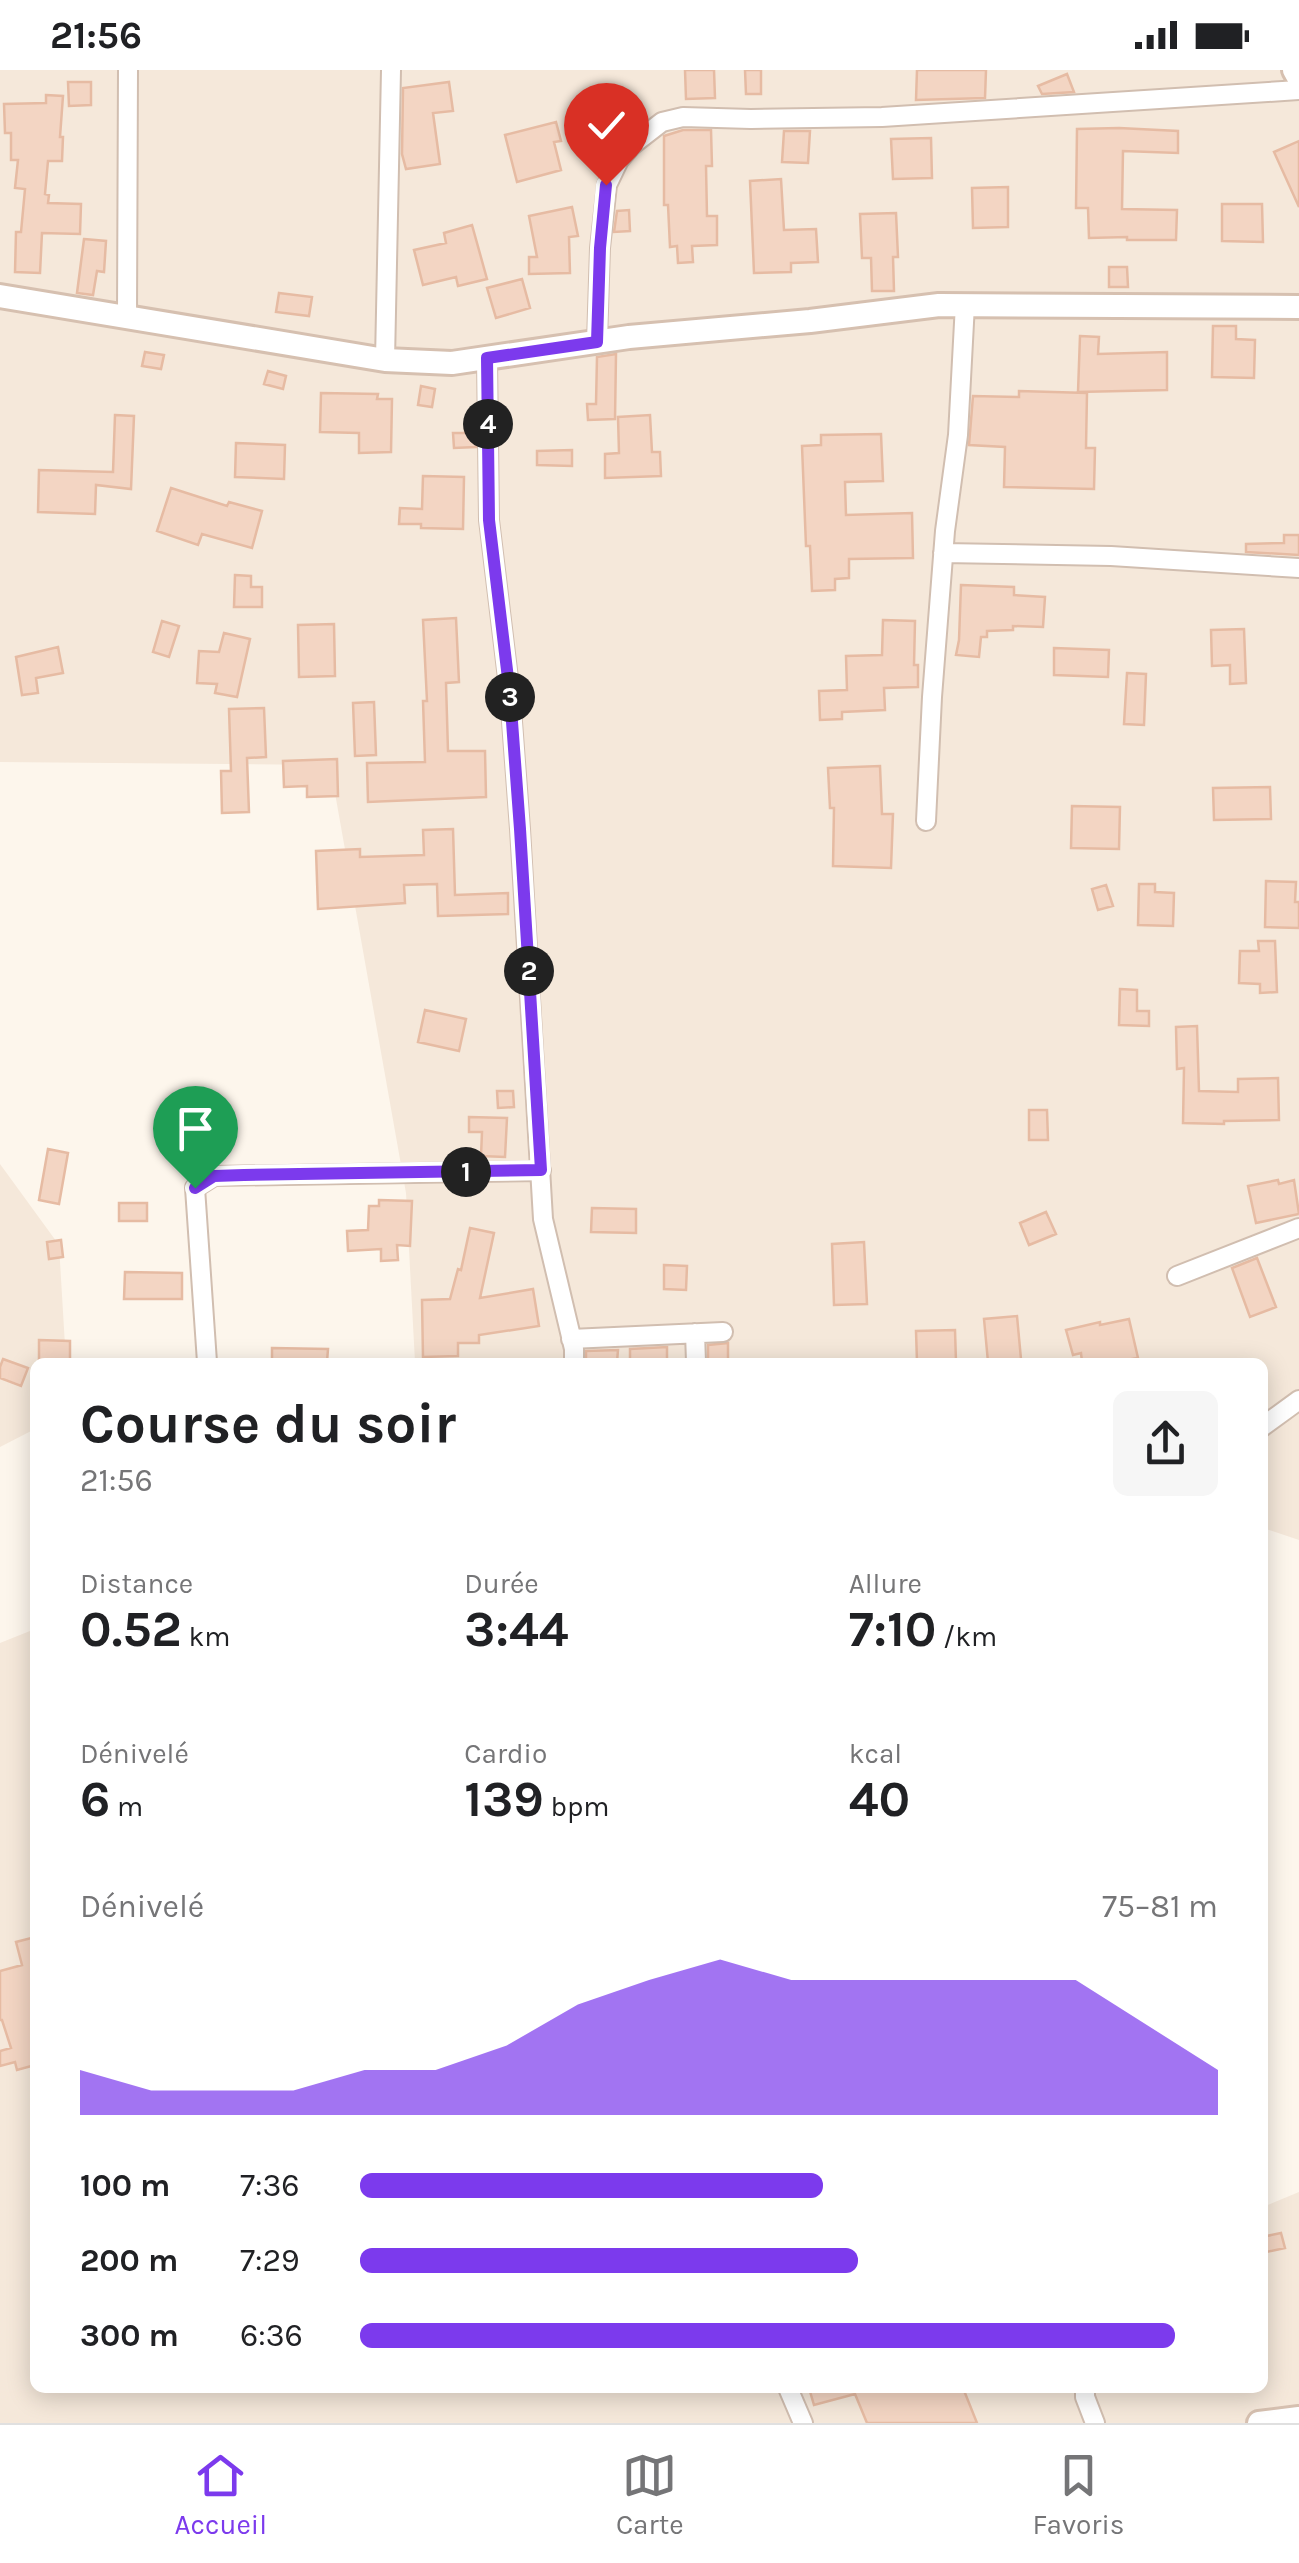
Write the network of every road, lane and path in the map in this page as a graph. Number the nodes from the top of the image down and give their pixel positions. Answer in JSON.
{"nodes":[{"id":1,"x":128,"y":70,"type":"edge"},
{"id":2,"x":391,"y":70,"type":"edge"},
{"id":3,"x":1294,"y":70,"type":"edge"},
{"id":4,"x":1299,"y":79,"type":"edge"},
{"id":5,"x":1299,"y":90,"type":"edge"},
{"id":6,"x":0,"y":296,"type":"edge"},
{"id":7,"x":965,"y":304,"type":"junction"},
{"id":8,"x":1299,"y":308,"type":"edge"},
{"id":9,"x":127,"y":315,"type":"junction"},
{"id":10,"x":597,"y":342,"type":"junction"},
{"id":11,"x":487,"y":358,"type":"junction"},
{"id":12,"x":385,"y":360,"type":"junction"},
{"id":13,"x":943,"y":554,"type":"junction"},
{"id":14,"x":1299,"y":568,"type":"edge"},
{"id":15,"x":926,"y":821,"type":"dead end"},
{"id":16,"x":541,"y":1170,"type":"junction"},
{"id":17,"x":1299,"y":1228,"type":"edge"},
{"id":18,"x":1178,"y":1276,"type":"dead end"},
{"id":19,"x":723,"y":1332,"type":"dead end"},
{"id":20,"x":695,"y":1334,"type":"junction"},
{"id":21,"x":571,"y":1339,"type":"junction"},
{"id":22,"x":207,"y":1358,"type":"edge"},
{"id":23,"x":573,"y":1358,"type":"edge"},
{"id":24,"x":696,"y":1358,"type":"edge"},
{"id":25,"x":1299,"y":1400,"type":"edge"},
{"id":26,"x":1268,"y":1423,"type":"edge"},
{"id":27,"x":790,"y":2393,"type":"edge"},
{"id":28,"x":1086,"y":2393,"type":"edge"},
{"id":29,"x":1298,"y":2420,"type":"edge"},
{"id":30,"x":803,"y":2423,"type":"edge"},
{"id":31,"x":1095,"y":2423,"type":"edge"},
{"id":32,"x":1260,"y":2423,"type":"edge"}],
"edges":[{"from":1,"to":9,"type":"street"},
{"from":2,"to":12,"type":"street"},
{"from":3,"to":4,"type":"street"},
{"from":5,"to":10,"type":"street"},
{"from":6,"to":9,"type":"street"},
{"from":7,"to":8,"type":"street"},
{"from":7,"to":10,"type":"street"},
{"from":7,"to":13,"type":"street"},
{"from":9,"to":12,"type":"street"},
{"from":10,"to":11,"type":"street"},
{"from":11,"to":12,"type":"street"},
{"from":11,"to":16,"type":"street"},
{"from":13,"to":14,"type":"street"},
{"from":13,"to":15,"type":"street"},
{"from":16,"to":21,"type":"street"},
{"from":16,"to":22,"type":"street"},
{"from":17,"to":18,"type":"street"},
{"from":19,"to":20,"type":"street"},
{"from":20,"to":21,"type":"street"},
{"from":20,"to":24,"type":"street"},
{"from":21,"to":23,"type":"street"},
{"from":25,"to":26,"type":"street"},
{"from":27,"to":30,"type":"street"},
{"from":28,"to":31,"type":"street"},
{"from":29,"to":32,"type":"street"}]}
